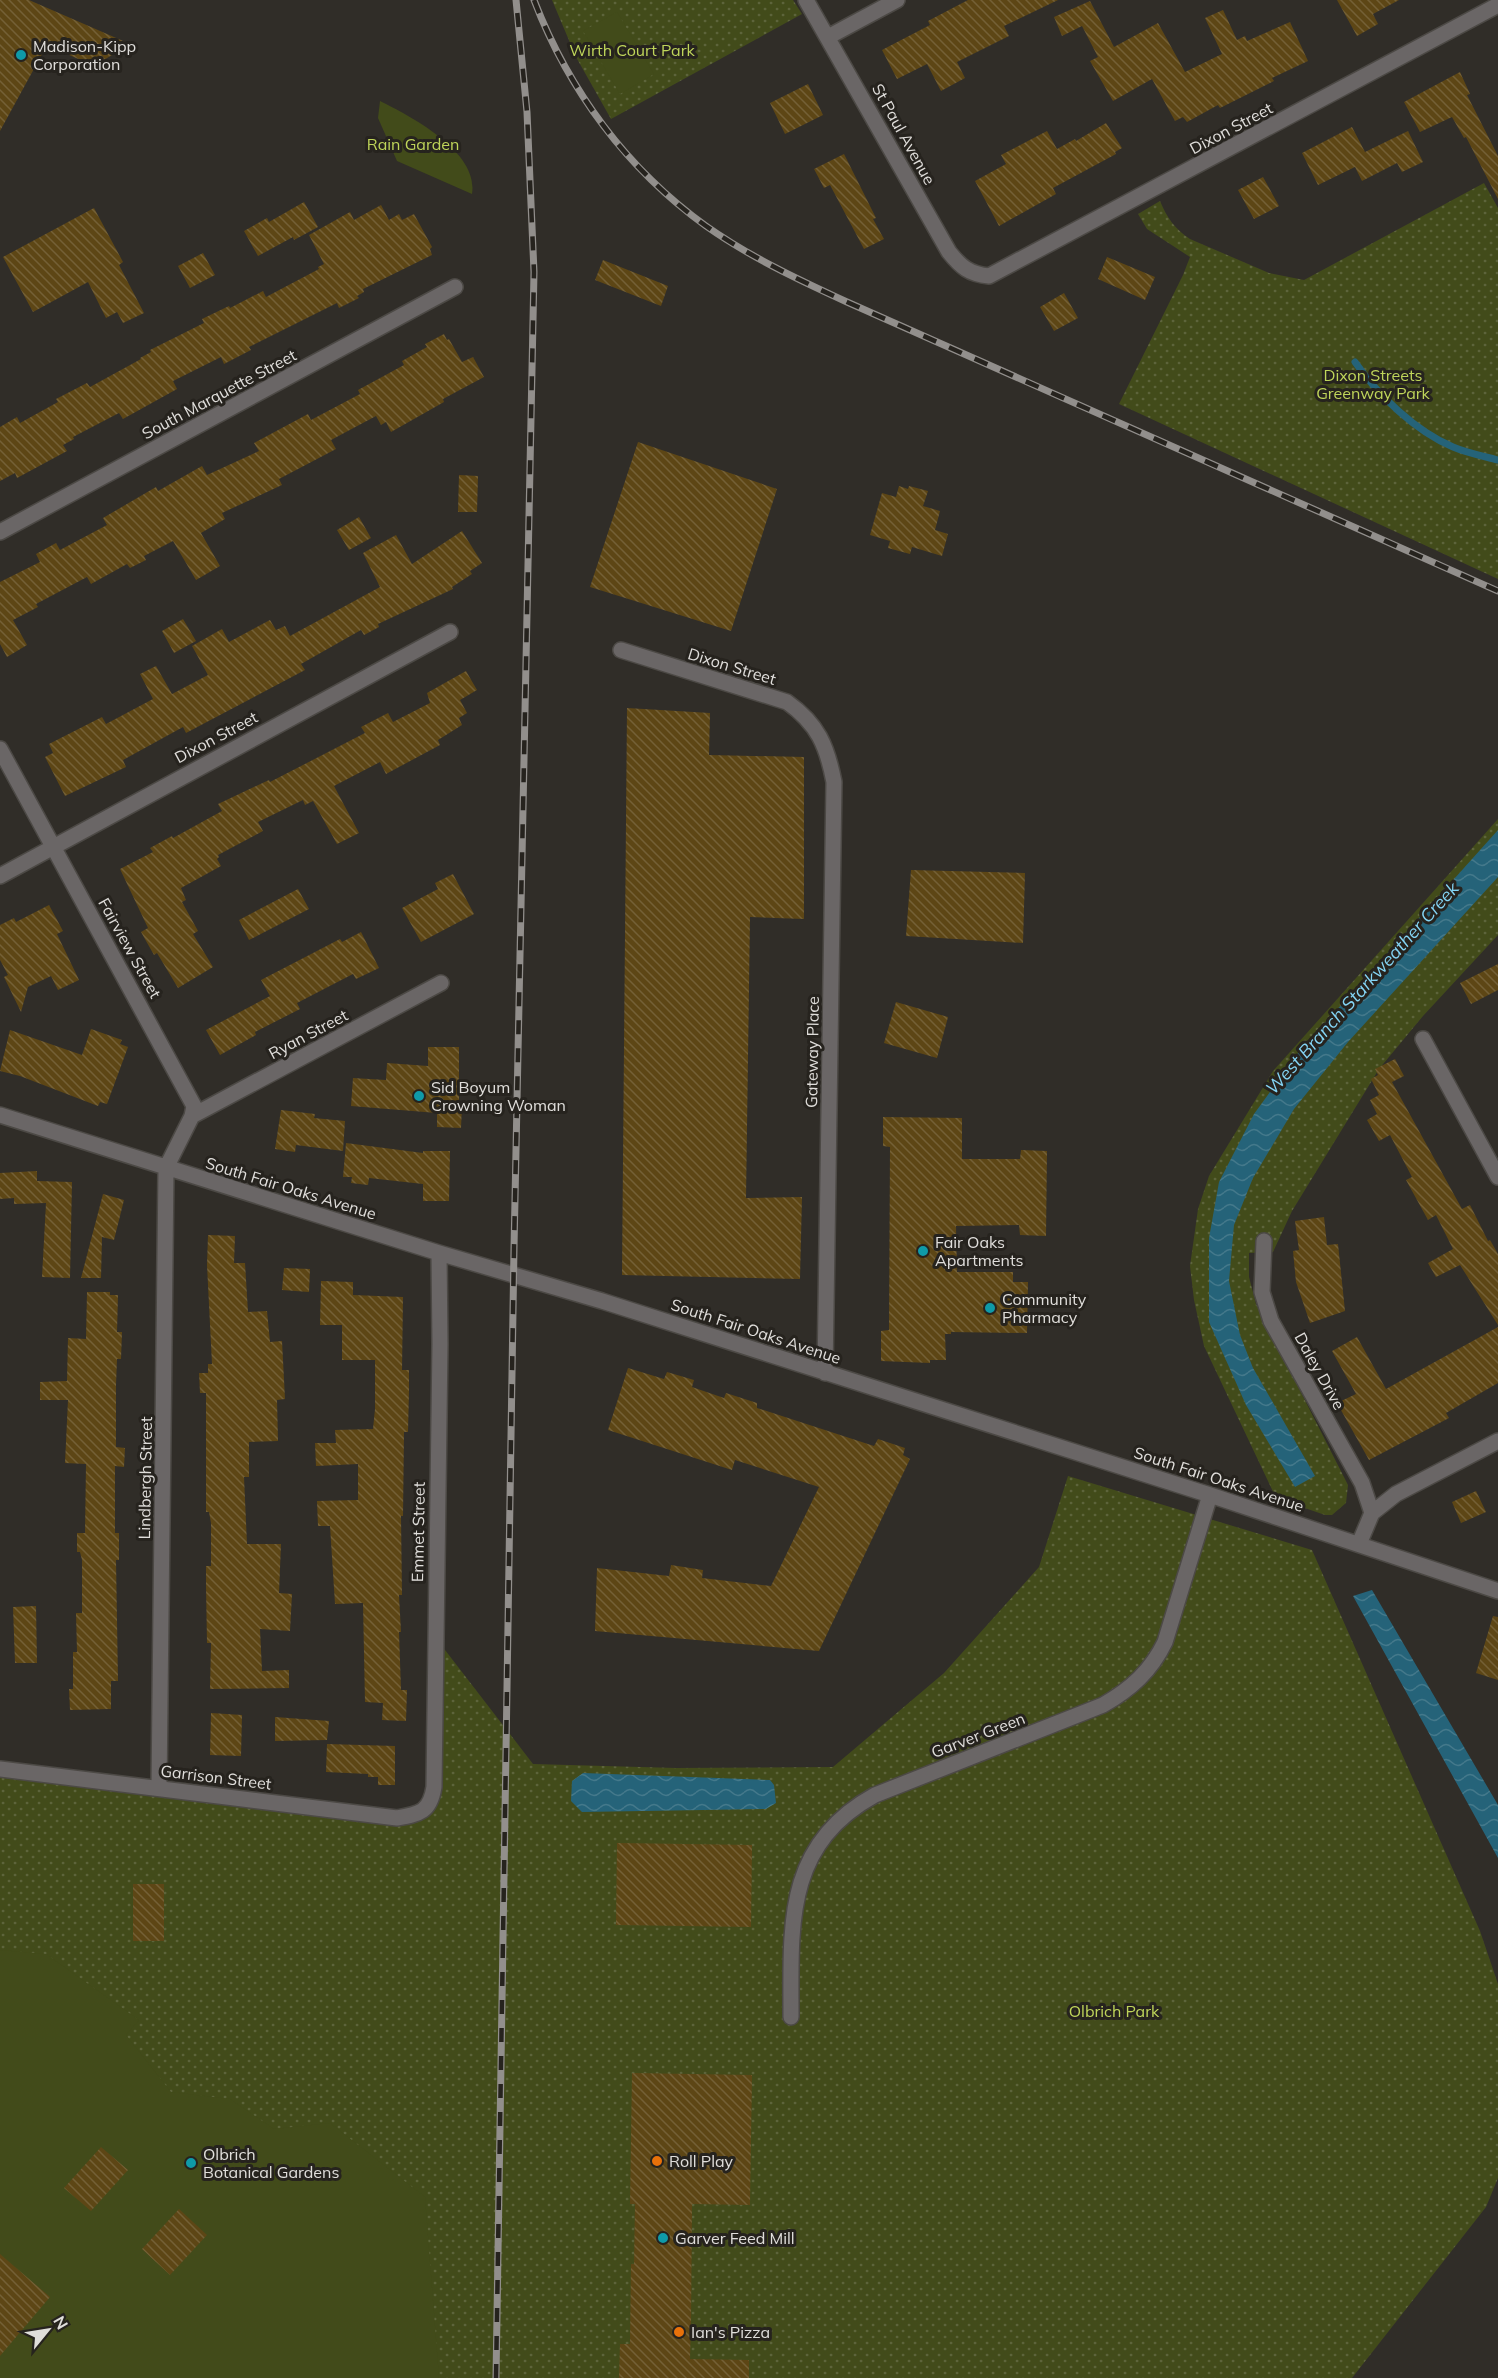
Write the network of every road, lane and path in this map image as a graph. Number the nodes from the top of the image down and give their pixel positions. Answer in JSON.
{"nodes":[{"id":1,"x":806,"y":0,"type":"edge"},
{"id":2,"x":897,"y":0,"type":"edge"},
{"id":3,"x":1498,"y":5,"type":"edge"},
{"id":4,"x":828,"y":37,"type":"junction"},
{"id":5,"x":980,"y":275,"type":"joint"},
{"id":6,"x":455,"y":287,"type":"dead end"},
{"id":7,"x":0,"y":532,"type":"edge"},
{"id":8,"x":450,"y":632,"type":"dead end"},
{"id":9,"x":621,"y":650,"type":"dead end"},
{"id":10,"x":819,"y":735,"type":"joint"},
{"id":11,"x":0,"y":749,"type":"edge"},
{"id":12,"x":53,"y":847,"type":"junction"},
{"id":13,"x":0,"y":876,"type":"edge"},
{"id":14,"x":441,"y":983,"type":"dead end"},
{"id":15,"x":1424,"y":1039,"type":"dead end"},
{"id":16,"x":0,"y":1115,"type":"edge"},
{"id":17,"x":192,"y":1116,"type":"junction"},
{"id":18,"x":166,"y":1168,"type":"junction"},
{"id":19,"x":1498,"y":1177,"type":"edge"},
{"id":20,"x":1264,"y":1241,"type":"dead end"},
{"id":21,"x":439,"y":1252,"type":"junction"},
{"id":22,"x":825,"y":1373,"type":"junction"},
{"id":23,"x":1498,"y":1441,"type":"edge"},
{"id":24,"x":1210,"y":1495,"type":"junction"},
{"id":25,"x":1372,"y":1513,"type":"junction"},
{"id":26,"x":1359,"y":1544,"type":"junction"},
{"id":27,"x":1498,"y":1591,"type":"edge"},
{"id":28,"x":0,"y":1769,"type":"edge"},
{"id":29,"x":159,"y":1788,"type":"junction"},
{"id":30,"x":426,"y":1809,"type":"joint"},
{"id":31,"x":791,"y":2017,"type":"dead end"}],
"edges":[{"from":1,"to":4,"type":"street","name":"St Paul Avenue"},
{"from":2,"to":4,"type":"street"},
{"from":3,"to":5,"type":"street","name":"Dixon Street"},
{"from":4,"to":5,"type":"street","name":"St Paul Avenue"},
{"from":6,"to":7,"type":"street","name":"South Marquette Street"},
{"from":8,"to":12,"type":"street","name":"Dixon Street"},
{"from":9,"to":10,"type":"street","name":"Dixon Street"},
{"from":10,"to":22,"type":"street","name":"Gateway Place"},
{"from":11,"to":12,"type":"street","name":"Fairview Street"},
{"from":12,"to":13,"type":"street","name":"Dixon Street"},
{"from":12,"to":17,"type":"street","name":"Fairview Street"},
{"from":14,"to":17,"type":"street","name":"Ryan Street"},
{"from":15,"to":19,"type":"street"},
{"from":16,"to":18,"type":"street","name":"South Fair Oaks Avenue"},
{"from":17,"to":18,"type":"street"},
{"from":18,"to":21,"type":"street","name":"South Fair Oaks Avenue"},
{"from":18,"to":29,"type":"street","name":"Lindbergh Street"},
{"from":20,"to":25,"type":"street","name":"Daley Drive"},
{"from":21,"to":22,"type":"street","name":"South Fair Oaks Avenue"},
{"from":21,"to":30,"type":"street","name":"Emmet Street"},
{"from":22,"to":24,"type":"street","name":"South Fair Oaks Avenue"},
{"from":23,"to":25,"type":"street"},
{"from":24,"to":26,"type":"street","name":"South Fair Oaks Avenue"},
{"from":24,"to":31,"type":"street","name":"Garver Green"},
{"from":25,"to":26,"type":"street"},
{"from":26,"to":27,"type":"street","name":"South Fair Oaks Avenue"},
{"from":28,"to":29,"type":"street","name":"Garrison Street"},
{"from":29,"to":30,"type":"street","name":"Garrison Street"}]}
